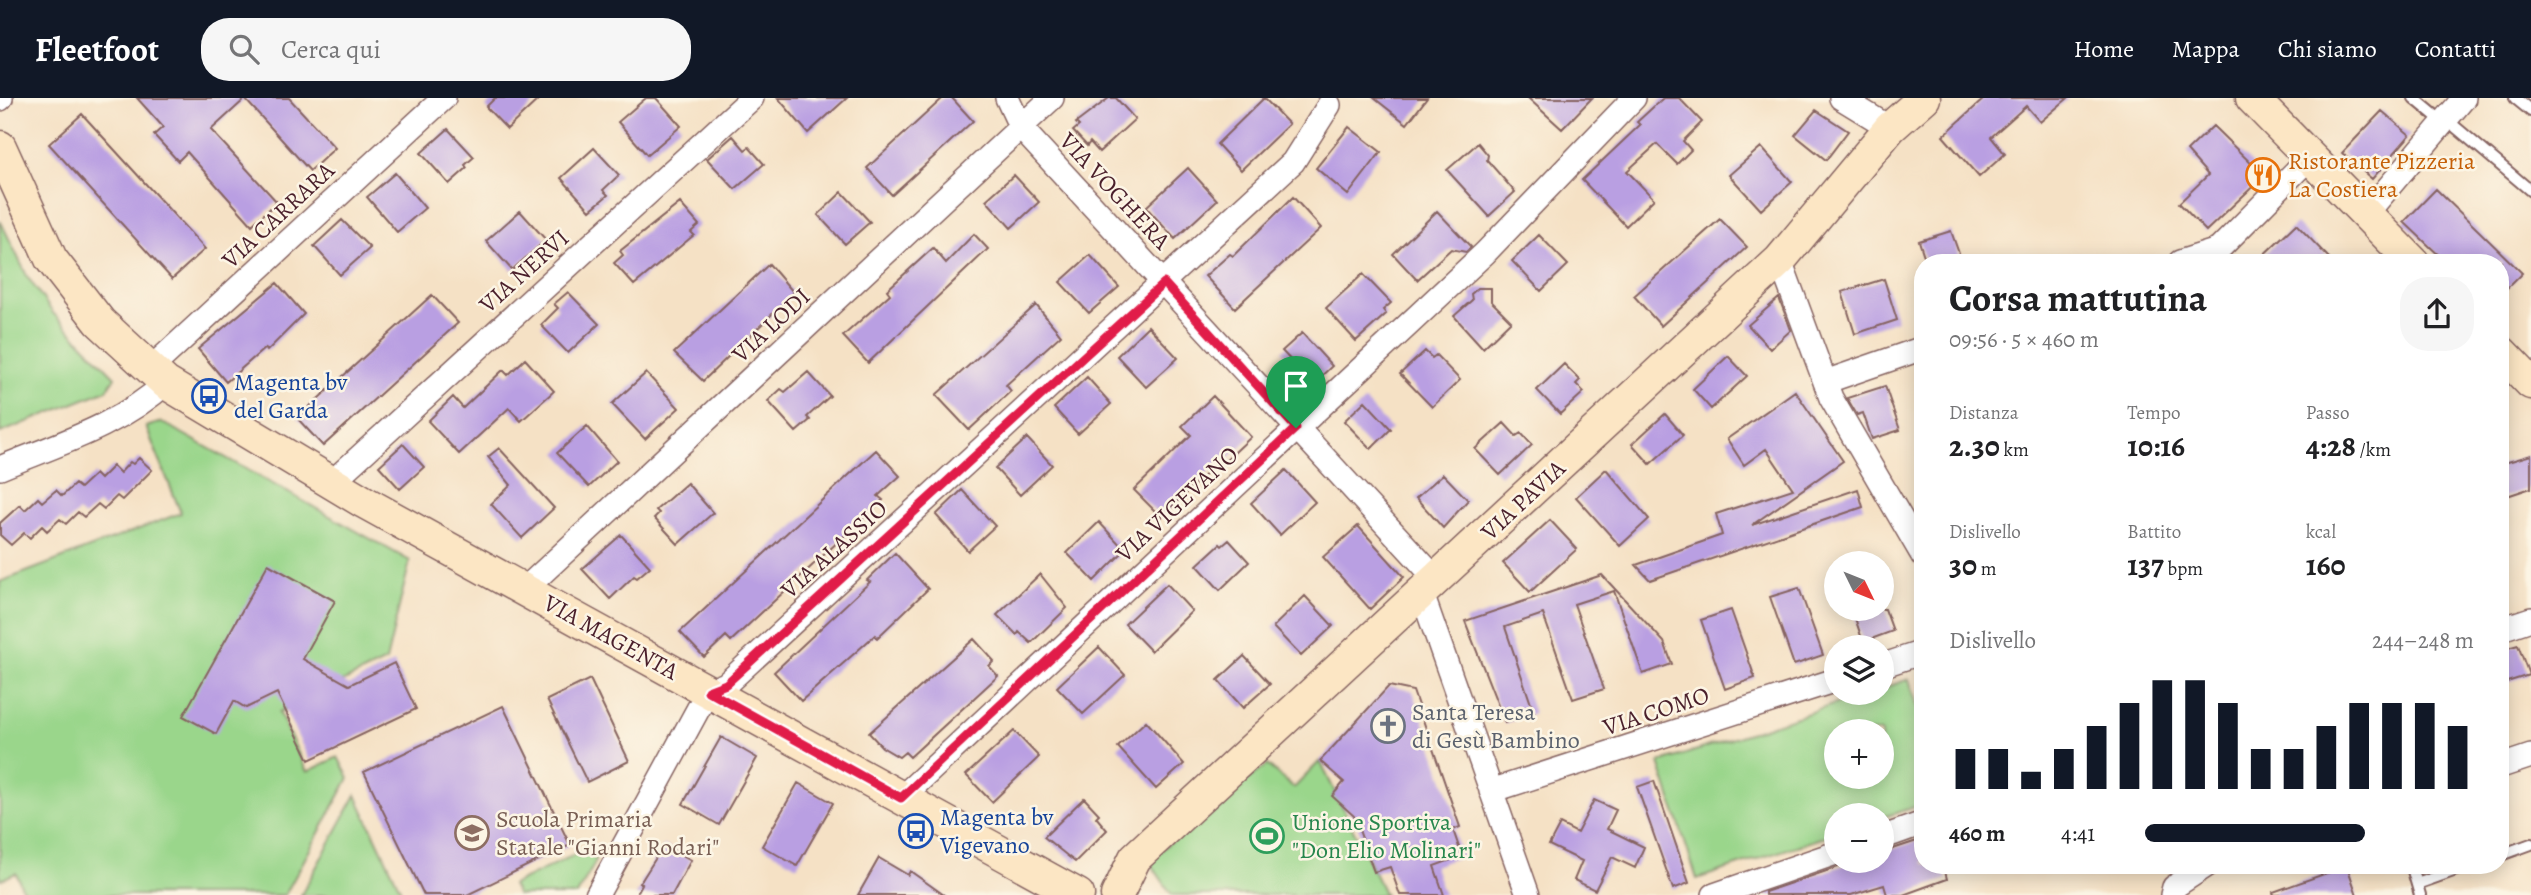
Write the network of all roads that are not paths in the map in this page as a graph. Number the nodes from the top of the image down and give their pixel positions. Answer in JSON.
{"nodes":[{"id":1,"x":443,"y":98,"type":"edge"},
{"id":2,"x":752,"y":98,"type":"edge"},
{"id":3,"x":1007,"y":98,"type":"edge"},
{"id":4,"x":1052,"y":98,"type":"edge"},
{"id":5,"x":1634,"y":98,"type":"edge"},
{"id":6,"x":1840,"y":98,"type":"edge"},
{"id":7,"x":1924,"y":98,"type":"edge"},
{"id":8,"x":2252,"y":98,"type":"edge"},
{"id":9,"x":2414,"y":98,"type":"edge"},
{"id":10,"x":2464,"y":98,"type":"edge"},
{"id":11,"x":2515,"y":98,"type":"edge"},
{"id":12,"x":1329,"y":105,"type":"dead end"},
{"id":13,"x":2531,"y":111,"type":"edge"},
{"id":14,"x":2445,"y":121,"type":"junction"},
{"id":15,"x":1021,"y":128,"type":"junction"},
{"id":16,"x":1890,"y":128,"type":"junction"},
{"id":17,"x":0,"y":147,"type":"edge"},
{"id":18,"x":2310,"y":157,"type":"junction"},
{"id":19,"x":2531,"y":191,"type":"edge"},
{"id":20,"x":2366,"y":214,"type":"junction"},
{"id":21,"x":2205,"y":254,"type":"edge"},
{"id":22,"x":2405,"y":254,"type":"edge"},
{"id":23,"x":1780,"y":260,"type":"junction"},
{"id":24,"x":1164,"y":283,"type":"junction"},
{"id":25,"x":1914,"y":351,"type":"edge"},
{"id":26,"x":2509,"y":360,"type":"edge"},
{"id":27,"x":157,"y":377,"type":"junction"},
{"id":28,"x":1825,"y":382,"type":"junction"},
{"id":29,"x":2531,"y":382,"type":"edge"},
{"id":30,"x":1296,"y":428,"type":"junction"},
{"id":31,"x":0,"y":468,"type":"edge"},
{"id":32,"x":331,"y":483,"type":"junction"},
{"id":33,"x":1914,"y":541,"type":"edge"},
{"id":34,"x":1429,"y":587,"type":"junction"},
{"id":35,"x":525,"y":589,"type":"junction"},
{"id":36,"x":2531,"y":619,"type":"edge"},
{"id":37,"x":2509,"y":626,"type":"edge"},
{"id":38,"x":1914,"y":655,"type":"edge"},
{"id":39,"x":1894,"y":662,"type":"edge"},
{"id":40,"x":1824,"y":684,"type":"edge"},
{"id":41,"x":708,"y":691,"type":"junction"},
{"id":42,"x":2531,"y":756,"type":"edge"},
{"id":43,"x":2509,"y":763,"type":"edge"},
{"id":44,"x":1491,"y":791,"type":"junction"},
{"id":45,"x":901,"y":798,"type":"junction"},
{"id":46,"x":1914,"y":826,"type":"edge"},
{"id":47,"x":1894,"y":833,"type":"edge"},
{"id":48,"x":2531,"y":844,"type":"edge"},
{"id":49,"x":990,"y":847,"type":"junction"},
{"id":50,"x":2509,"y":852,"type":"edge"},
{"id":51,"x":1824,"y":857,"type":"edge"},
{"id":52,"x":2194,"y":874,"type":"edge"},
{"id":53,"x":2452,"y":874,"type":"edge"},
{"id":54,"x":2418,"y":890,"type":"edge"},
{"id":55,"x":597,"y":895,"type":"edge"},
{"id":56,"x":1042,"y":895,"type":"edge"},
{"id":57,"x":1078,"y":895,"type":"edge"},
{"id":58,"x":1116,"y":895,"type":"edge"},
{"id":59,"x":1528,"y":895,"type":"edge"},
{"id":60,"x":1714,"y":895,"type":"edge"},
{"id":61,"x":2172,"y":895,"type":"edge"}],
"edges":[{"from":1,"to":27,"type":"street","name":"VIA CARRARA"},
{"from":2,"to":32,"type":"street","name":"VIA NERVI"},
{"from":3,"to":15,"type":"street","name":"VIA VOGHERA"},
{"from":4,"to":15,"type":"street","name":"VIA LODI"},
{"from":5,"to":30,"type":"street","name":"VIA VIGEVANO"},
{"from":6,"to":16,"type":"street"},
{"from":7,"to":16,"type":"street","name":"VIA PAVIA"},
{"from":8,"to":18,"type":"street"},
{"from":9,"to":14,"type":"lane"},
{"from":10,"to":14,"type":"street"},
{"from":11,"to":13,"type":"lane"},
{"from":12,"to":24,"type":"street","name":"VIA VOGHERA"},
{"from":14,"to":19,"type":"lane"},
{"from":14,"to":20,"type":"street"},
{"from":15,"to":24,"type":"street","name":"VIA VOGHERA"},
{"from":15,"to":35,"type":"street","name":"VIA LODI"},
{"from":16,"to":23,"type":"street","name":"VIA PAVIA"},
{"from":17,"to":27,"type":"street","name":"VIA MAGENTA"},
{"from":18,"to":20,"type":"street"},
{"from":18,"to":21,"type":"street"},
{"from":20,"to":22,"type":"street"},
{"from":23,"to":28,"type":"street"},
{"from":23,"to":34,"type":"street","name":"VIA PAVIA"},
{"from":24,"to":30,"type":"street","name":"VIA VOGHERA"},
{"from":24,"to":41,"type":"street","name":"VIA ALASSIO"},
{"from":25,"to":28,"type":"street"},
{"from":26,"to":29,"type":"street"},
{"from":27,"to":31,"type":"street","name":"VIA CARRARA"},
{"from":27,"to":32,"type":"street","name":"VIA MAGENTA"},
{"from":28,"to":33,"type":"street"},
{"from":30,"to":34,"type":"street","name":"VIA VOGHERA"},
{"from":30,"to":45,"type":"street","name":"VIA VIGEVANO"},
{"from":32,"to":35,"type":"street","name":"VIA MAGENTA"},
{"from":34,"to":44,"type":"street"},
{"from":34,"to":58,"type":"street","name":"VIA PAVIA"},
{"from":35,"to":41,"type":"street","name":"VIA MAGENTA"},
{"from":36,"to":37,"type":"street"},
{"from":38,"to":39,"type":"street"},
{"from":40,"to":44,"type":"street","name":"VIA COMO"},
{"from":41,"to":45,"type":"street","name":"VIA MAGENTA"},
{"from":41,"to":55,"type":"street"},
{"from":42,"to":43,"type":"street"},
{"from":44,"to":59,"type":"street"},
{"from":45,"to":49,"type":"street","name":"VIA MAGENTA"},
{"from":46,"to":47,"type":"street"},
{"from":48,"to":50,"type":"lane"},
{"from":49,"to":56,"type":"street"},
{"from":49,"to":57,"type":"street","name":"VIA MAGENTA"},
{"from":51,"to":60,"type":"street"},
{"from":52,"to":61,"type":"street"},
{"from":53,"to":54,"type":"lane"}]}
